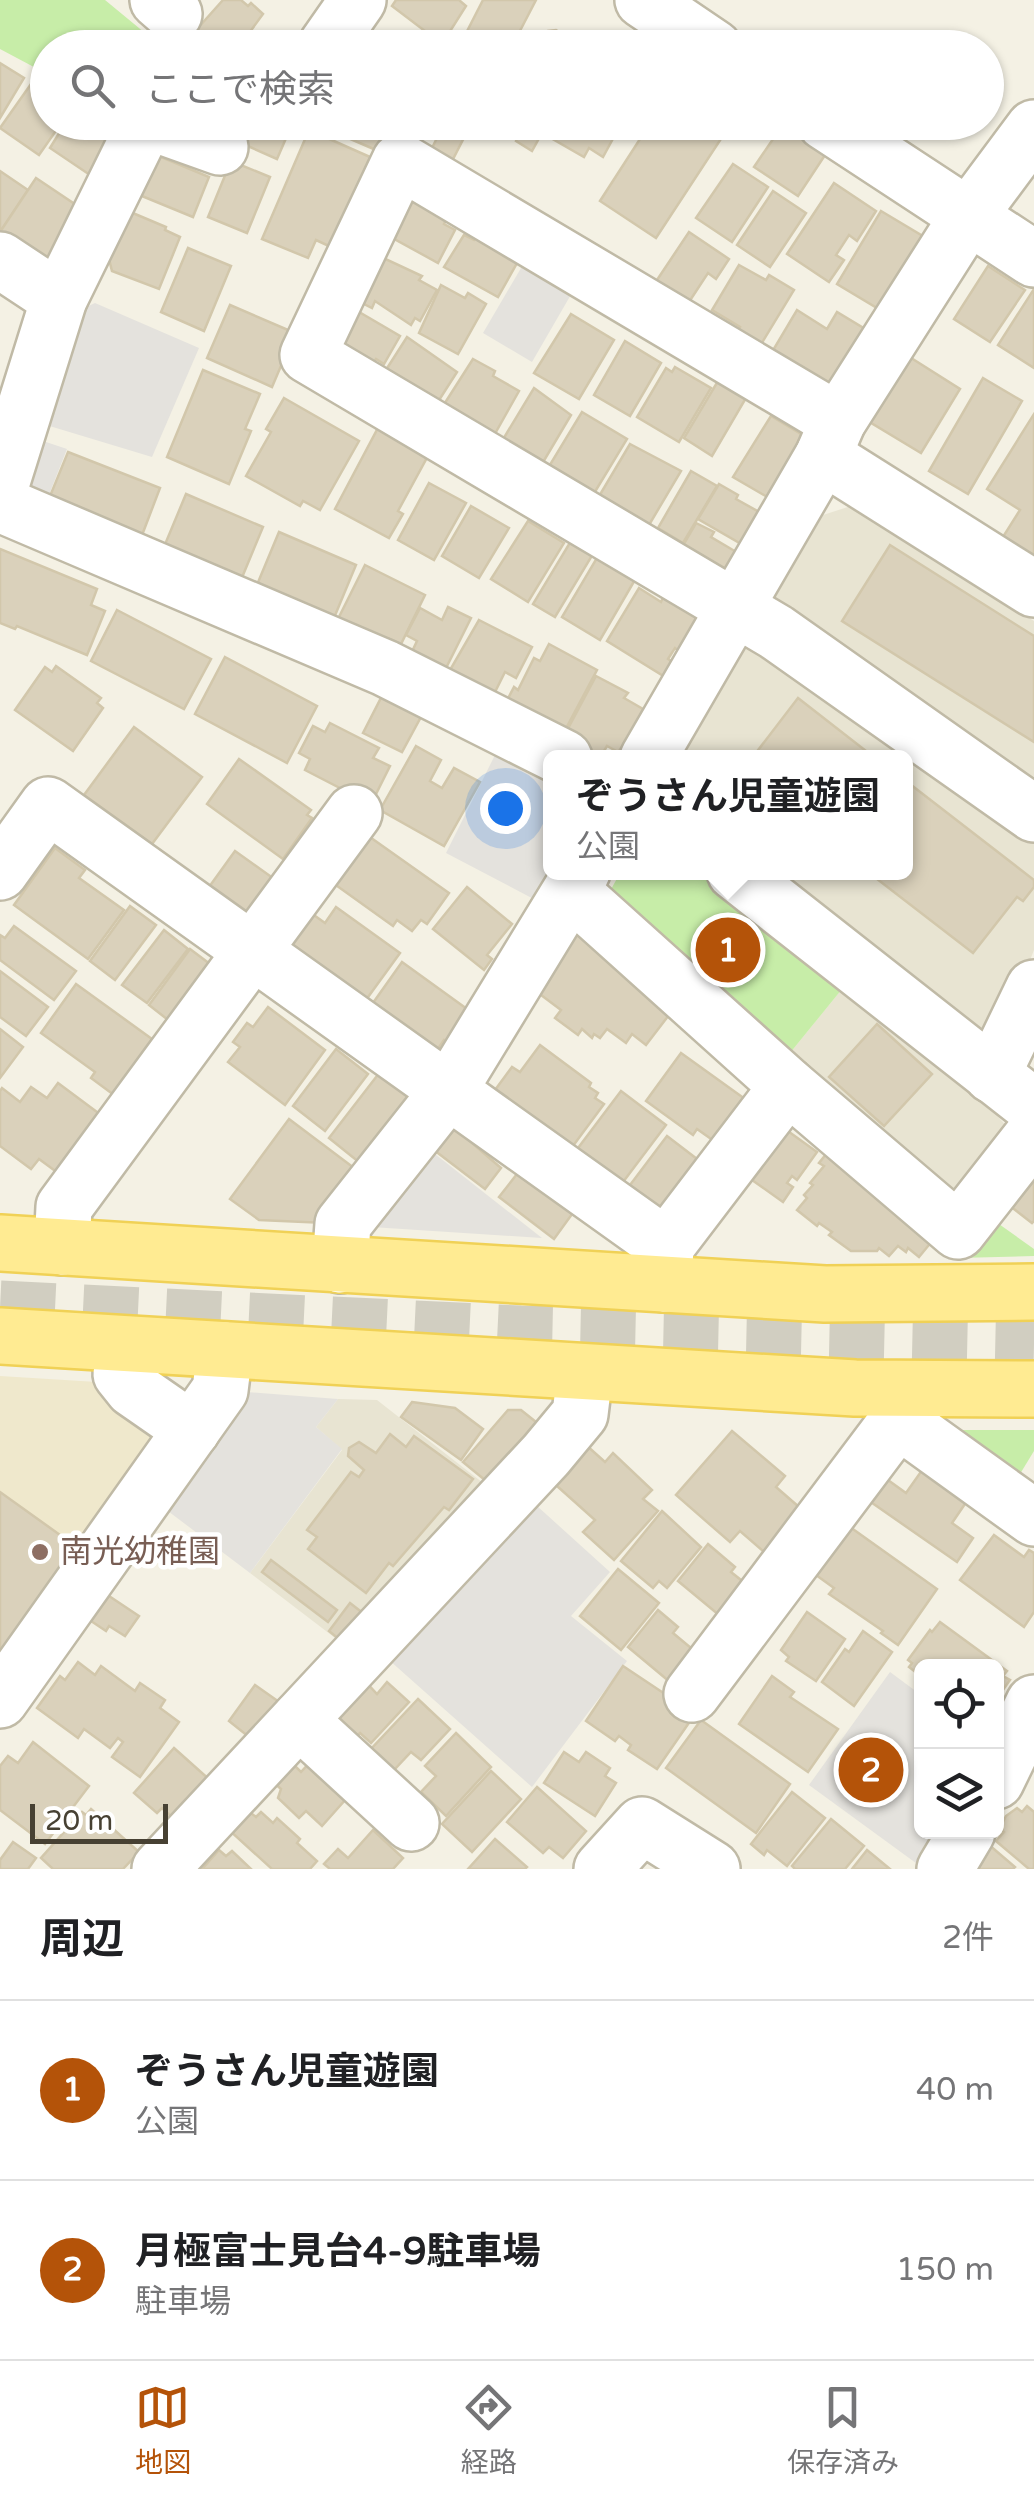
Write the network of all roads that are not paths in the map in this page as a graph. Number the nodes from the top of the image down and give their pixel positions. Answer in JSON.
{"nodes":[{"id":1,"x":358,"y":0,"type":"edge"},
{"id":2,"x":643,"y":0,"type":"edge"},
{"id":3,"x":337,"y":30,"type":"edge"},
{"id":4,"x":687,"y":30,"type":"edge"},
{"id":5,"x":1034,"y":128,"type":"edge"},
{"id":6,"x":139,"y":140,"type":"edge"},
{"id":7,"x":200,"y":140,"type":"edge"},
{"id":8,"x":852,"y":140,"type":"edge"},
{"id":9,"x":220,"y":147,"type":"dead end"},
{"id":10,"x":967,"y":218,"type":"junction"},
{"id":11,"x":1034,"y":259,"type":"edge"},
{"id":12,"x":0,"y":260,"type":"edge"},
{"id":13,"x":59,"y":299,"type":"junction"},
{"id":14,"x":830,"y":438,"type":"junction"},
{"id":15,"x":0,"y":488,"type":"edge"},
{"id":16,"x":0,"y":504,"type":"edge"},
{"id":17,"x":1034,"y":589,"type":"edge"},
{"id":18,"x":735,"y":606,"type":"junction"},
{"id":19,"x":548,"y":750,"type":"edge"},
{"id":20,"x":653,"y":750,"type":"edge"},
{"id":21,"x":354,"y":812,"type":"dead end"},
{"id":22,"x":1034,"y":814,"type":"edge"},
{"id":23,"x":0,"y":872,"type":"edge"},
{"id":24,"x":745,"y":880,"type":"edge"},
{"id":25,"x":576,"y":882,"type":"edge"},
{"id":26,"x":253,"y":952,"type":"junction"},
{"id":27,"x":1034,"y":988,"type":"edge"},
{"id":28,"x":788,"y":1086,"type":"junction"},
{"id":29,"x":448,"y":1090,"type":"junction"},
{"id":30,"x":1013,"y":1091,"type":"edge"},
{"id":31,"x":1034,"y":1134,"type":"edge"},
{"id":32,"x":0,"y":1243,"type":"edge"},
{"id":33,"x":62,"y":1246,"type":"junction"},
{"id":34,"x":340,"y":1265,"type":"junction"},
{"id":35,"x":665,"y":1265,"type":"junction"},
{"id":36,"x":1034,"y":1292,"type":"edge"},
{"id":37,"x":0,"y":1336,"type":"edge"},
{"id":38,"x":225,"y":1350,"type":"junction"},
{"id":39,"x":585,"y":1372,"type":"junction"},
{"id":40,"x":120,"y":1374,"type":"dead end"},
{"id":41,"x":1034,"y":1389,"type":"edge"},
{"id":42,"x":897,"y":1404,"type":"junction"},
{"id":43,"x":192,"y":1430,"type":"junction"},
{"id":44,"x":1034,"y":1518,"type":"edge"},
{"id":45,"x":692,"y":1694,"type":"dead end"},
{"id":46,"x":0,"y":1700,"type":"edge"},
{"id":47,"x":1034,"y":1703,"type":"edge"},
{"id":48,"x":299,"y":1720,"type":"junction"},
{"id":49,"x":1004,"y":1764,"type":"edge"},
{"id":50,"x":411,"y":1824,"type":"dead end"},
{"id":51,"x":963,"y":1839,"type":"edge"},
{"id":52,"x":160,"y":1869,"type":"edge"},
{"id":53,"x":602,"y":1869,"type":"edge"},
{"id":54,"x":712,"y":1869,"type":"edge"},
{"id":55,"x":945,"y":1869,"type":"edge"}],
"edges":[{"from":1,"to":3,"type":"street"},
{"from":2,"to":4,"type":"street"},
{"from":5,"to":10,"type":"street"},
{"from":6,"to":13,"type":"street"},
{"from":7,"to":9,"type":"street"},
{"from":8,"to":10,"type":"street"},
{"from":10,"to":11,"type":"street"},
{"from":10,"to":14,"type":"street"},
{"from":12,"to":13,"type":"street"},
{"from":13,"to":15,"type":"street"},
{"from":14,"to":17,"type":"street"},
{"from":14,"to":18,"type":"street"},
{"from":14,"to":18,"type":"street"},
{"from":16,"to":19,"type":"street"},
{"from":18,"to":20,"type":"street"},
{"from":18,"to":22,"type":"street"},
{"from":21,"to":26,"type":"street"},
{"from":23,"to":26,"type":"street"},
{"from":24,"to":30,"type":"street"},
{"from":25,"to":28,"type":"street"},
{"from":25,"to":29,"type":"street"},
{"from":26,"to":29,"type":"street"},
{"from":26,"to":33,"type":"street"},
{"from":27,"to":30,"type":"street"},
{"from":28,"to":31,"type":"street"},
{"from":28,"to":35,"type":"street"},
{"from":29,"to":34,"type":"street"},
{"from":29,"to":35,"type":"street"},
{"from":32,"to":33,"type":"main road"},
{"from":33,"to":34,"type":"main road"},
{"from":34,"to":35,"type":"main road"},
{"from":35,"to":36,"type":"main road"},
{"from":37,"to":38,"type":"main road"},
{"from":38,"to":39,"type":"main road"},
{"from":38,"to":43,"type":"street"},
{"from":39,"to":42,"type":"main road"},
{"from":39,"to":48,"type":"street"},
{"from":40,"to":43,"type":"street"},
{"from":41,"to":42,"type":"main road"},
{"from":42,"to":44,"type":"street"},
{"from":42,"to":45,"type":"street"},
{"from":43,"to":46,"type":"street"},
{"from":47,"to":49,"type":"street"},
{"from":48,"to":50,"type":"street"},
{"from":48,"to":52,"type":"street"},
{"from":51,"to":55,"type":"street"},
{"from":53,"to":54,"type":"street"}]}
